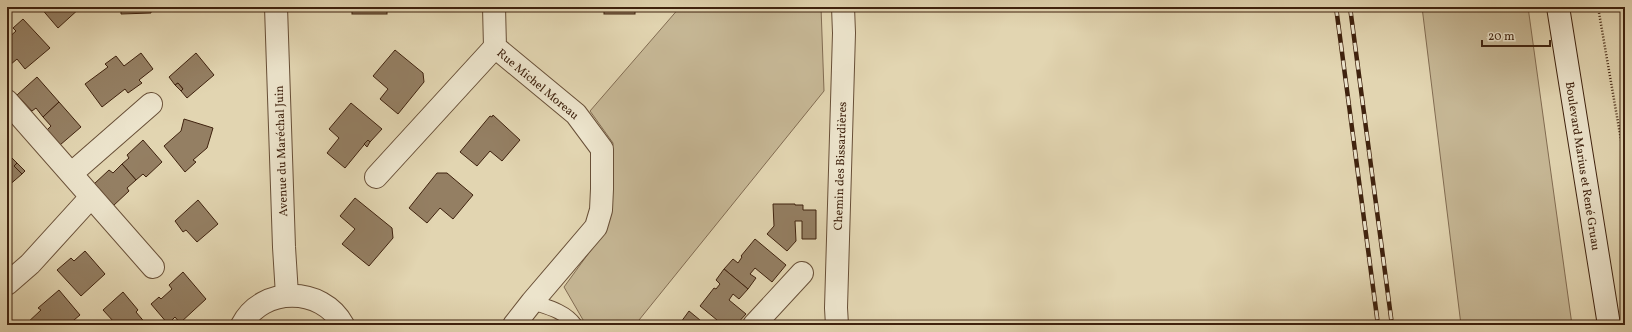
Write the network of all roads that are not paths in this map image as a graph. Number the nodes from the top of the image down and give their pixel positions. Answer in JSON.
{"nodes":[{"id":1,"x":276,"y":7,"type":"edge"},
{"id":2,"x":494,"y":7,"type":"edge"},
{"id":3,"x":842,"y":7,"type":"edge"},
{"id":4,"x":1558,"y":7,"type":"edge"},
{"id":5,"x":495,"y":47,"type":"junction"},
{"id":6,"x":7,"y":100,"type":"edge"},
{"id":7,"x":150,"y":104,"type":"dead end"},
{"id":8,"x":72,"y":173,"type":"junction"},
{"id":9,"x":376,"y":177,"type":"dead end"},
{"id":10,"x":91,"y":197,"type":"junction"},
{"id":11,"x":153,"y":267,"type":"dead end"},
{"id":12,"x":802,"y":273,"type":"dead end"},
{"id":13,"x":7,"y":284,"type":"edge"},
{"id":14,"x":287,"y":295,"type":"junction"},
{"id":15,"x":532,"y":302,"type":"junction"},
{"id":16,"x":242,"y":325,"type":"edge"},
{"id":17,"x":343,"y":325,"type":"edge"},
{"id":18,"x":514,"y":325,"type":"edge"},
{"id":19,"x":575,"y":325,"type":"edge"},
{"id":20,"x":754,"y":325,"type":"edge"},
{"id":21,"x":837,"y":325,"type":"edge"},
{"id":22,"x":1609,"y":325,"type":"edge"}],
"edges":[{"from":1,"to":14,"type":"street","name":"Avenue du Maréchal Juin"},
{"from":2,"to":5,"type":"street","name":"Rue Michel Moreau"},
{"from":3,"to":21,"type":"street","name":"Chemin des Bissardières"},
{"from":4,"to":22,"type":"street","name":"Boulevard Marius et René Gruau"},
{"from":5,"to":9,"type":"street","name":"Rue Michel Moreau"},
{"from":5,"to":15,"type":"street","name":"Rue Michel Moreau"},
{"from":6,"to":8,"type":"street"},
{"from":7,"to":8,"type":"street"},
{"from":8,"to":10,"type":"street"},
{"from":10,"to":11,"type":"street"},
{"from":10,"to":13,"type":"street"},
{"from":12,"to":20,"type":"street"},
{"from":14,"to":16,"type":"street"},
{"from":14,"to":17,"type":"street"},
{"from":15,"to":18,"type":"street","name":"Rue Michel Moreau"},
{"from":15,"to":19,"type":"lane"}]}
